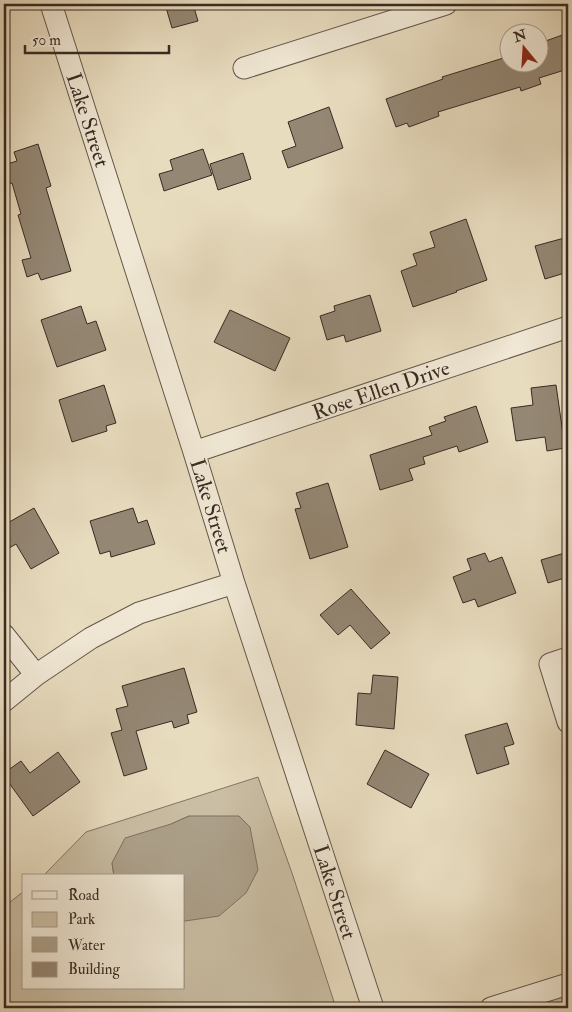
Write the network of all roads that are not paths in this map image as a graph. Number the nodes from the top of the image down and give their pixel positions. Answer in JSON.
{"nodes":[{"id":1,"x":51,"y":4,"type":"edge"},
{"id":2,"x":446,"y":4,"type":"edge"},
{"id":3,"x":244,"y":68,"type":"dead end"},
{"id":4,"x":568,"y":327,"type":"edge"},
{"id":5,"x":194,"y":452,"type":"junction"},
{"id":6,"x":234,"y":582,"type":"junction"},
{"id":7,"x":4,"y":635,"type":"edge"},
{"id":8,"x":568,"y":658,"type":"edge"},
{"id":9,"x":36,"y":675,"type":"junction"},
{"id":10,"x":4,"y":701,"type":"edge"},
{"id":11,"x":568,"y":722,"type":"edge"},
{"id":12,"x":568,"y":984,"type":"edge"},
{"id":13,"x":373,"y":1008,"type":"edge"},
{"id":14,"x":491,"y":1008,"type":"edge"}],
"edges":[{"from":1,"to":5,"type":"street","name":"Lake Street"},
{"from":2,"to":3,"type":"street"},
{"from":4,"to":5,"type":"street","name":"Rose Ellen Drive"},
{"from":5,"to":6,"type":"street","name":"Lake Street"},
{"from":6,"to":9,"type":"street"},
{"from":6,"to":13,"type":"street","name":"Lake Street"},
{"from":7,"to":9,"type":"street"},
{"from":8,"to":11,"type":"street"},
{"from":9,"to":10,"type":"street"},
{"from":12,"to":14,"type":"street"}]}
